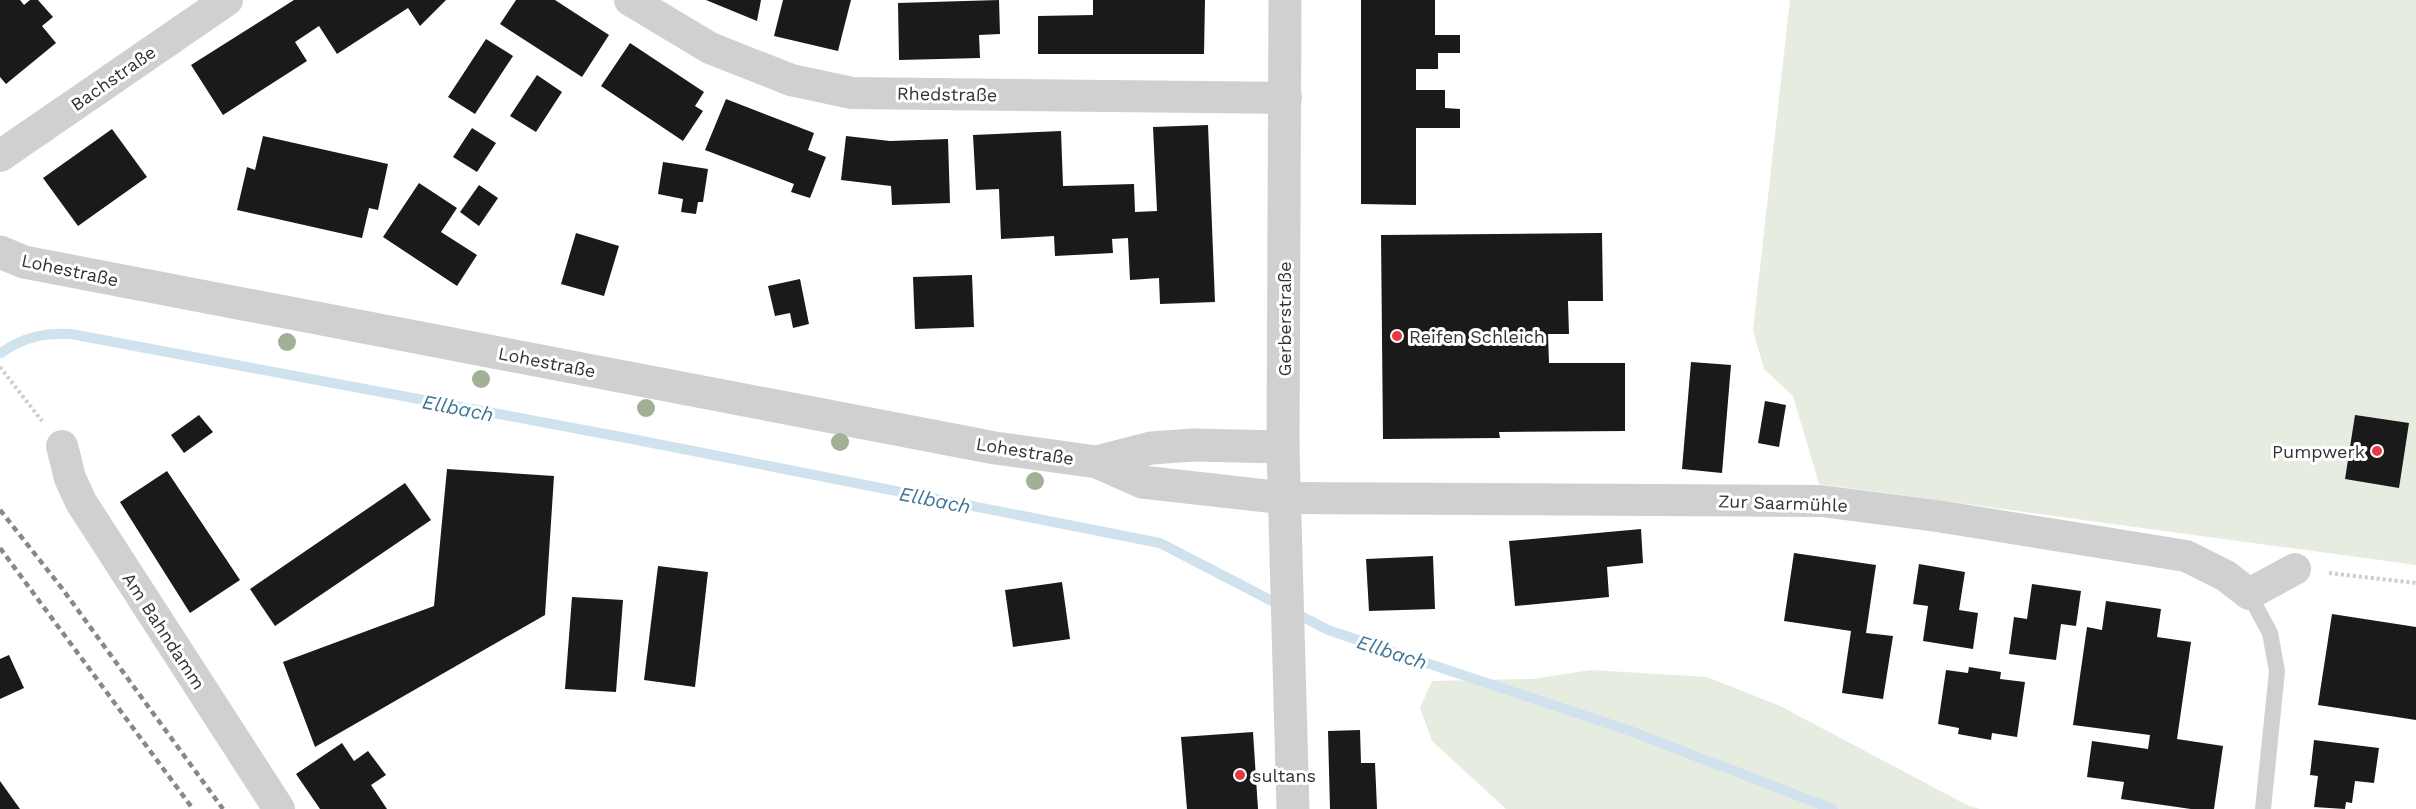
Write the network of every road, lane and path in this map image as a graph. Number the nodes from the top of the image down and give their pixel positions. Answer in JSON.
{"nodes":[{"id":1,"x":226,"y":0,"type":"edge"},
{"id":2,"x":630,"y":0,"type":"edge"},
{"id":3,"x":1286,"y":0,"type":"edge"},
{"id":4,"x":1286,"y":98,"type":"junction"},
{"id":5,"x":0,"y":156,"type":"edge"},
{"id":6,"x":0,"y":252,"type":"edge"},
{"id":7,"x":0,"y":367,"type":"edge"},
{"id":8,"x":62,"y":446,"type":"joint"},
{"id":9,"x":1283,"y":447,"type":"junction"},
{"id":10,"x":1097,"y":462,"type":"junction"},
{"id":11,"x":1284,"y":498,"type":"junction"},
{"id":12,"x":2295,"y":569,"type":"joint"},
{"id":13,"x":2416,"y":583,"type":"edge"},
{"id":14,"x":2249,"y":594,"type":"junction"},
{"id":15,"x":279,"y":809,"type":"edge"},
{"id":16,"x":1293,"y":809,"type":"edge"},
{"id":17,"x":2263,"y":809,"type":"edge"}],
"edges":[{"from":1,"to":5,"type":"street","name":"Bachstraße"},
{"from":2,"to":4,"type":"street","name":"Rhedstraße"},
{"from":3,"to":4,"type":"street","name":"Gerberstraße"},
{"from":4,"to":9,"type":"street","name":"Gerberstraße"},
{"from":6,"to":10,"type":"street","name":"Lohestraße"},
{"from":7,"to":8,"type":"path"},
{"from":8,"to":15,"type":"street","name":"Am Bahndamm"},
{"from":9,"to":10,"type":"street","name":"Lohestraße"},
{"from":9,"to":11,"type":"street","name":"Gerberstraße"},
{"from":10,"to":11,"type":"street","name":"Lohestraße"},
{"from":11,"to":14,"type":"street","name":"Zur Saarmühle"},
{"from":11,"to":16,"type":"street","name":"Gerberstraße"},
{"from":12,"to":13,"type":"path"},
{"from":12,"to":14,"type":"street"},
{"from":14,"to":17,"type":"lane"}]}
